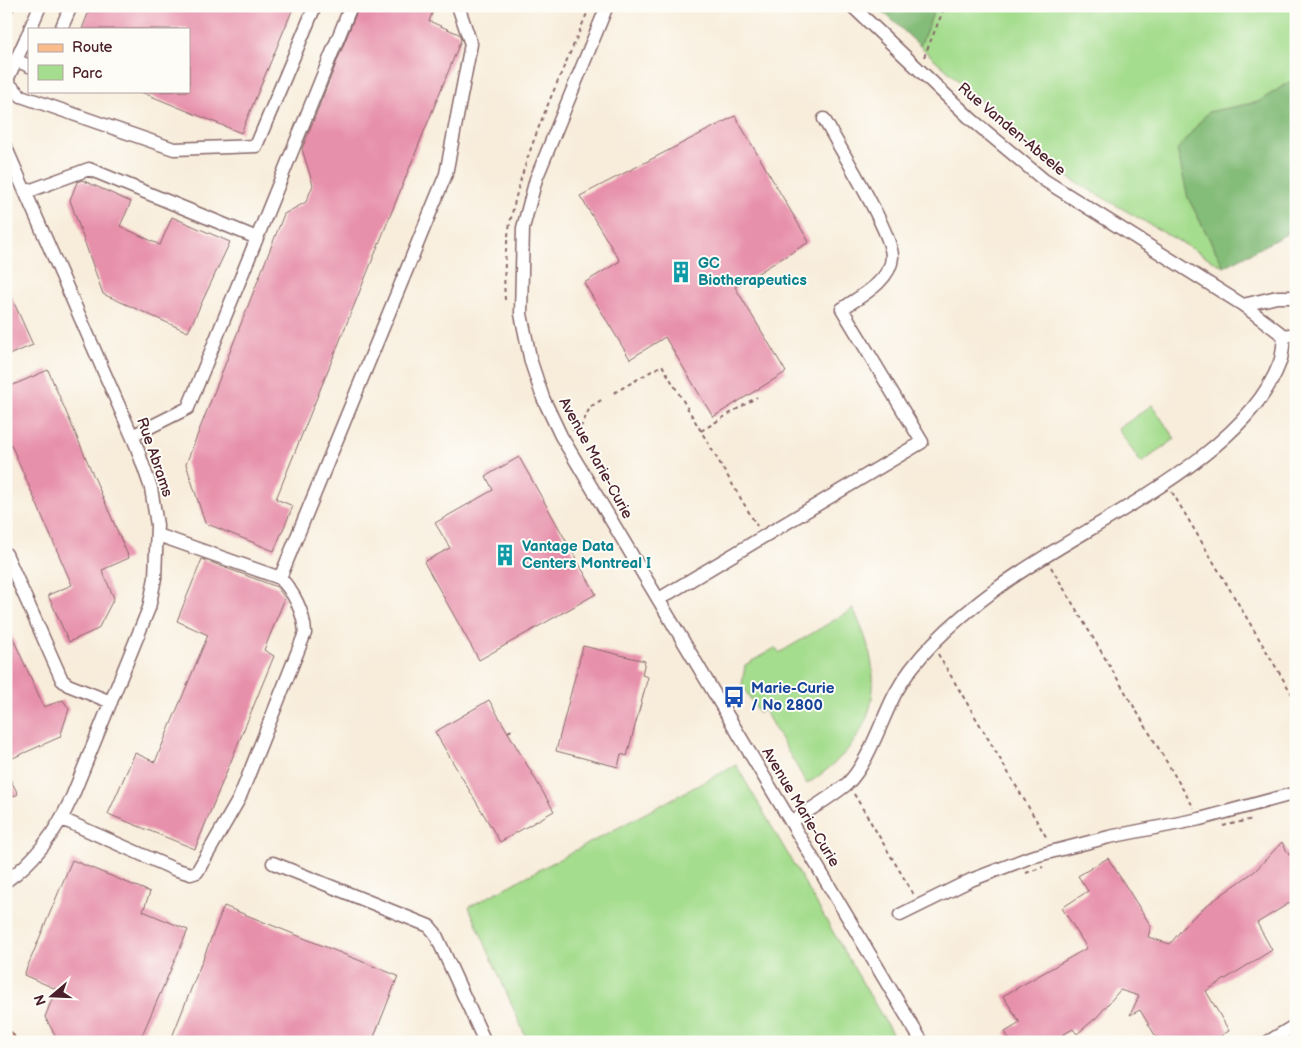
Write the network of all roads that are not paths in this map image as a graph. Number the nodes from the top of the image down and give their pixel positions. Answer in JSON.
{"nodes":[{"id":1,"x":40,"y":6,"type":"edge"},
{"id":2,"x":71,"y":6,"type":"edge"},
{"id":3,"x":315,"y":6,"type":"edge"},
{"id":4,"x":351,"y":6,"type":"edge"},
{"id":5,"x":458,"y":6,"type":"edge"},
{"id":6,"x":608,"y":6,"type":"edge"},
{"id":7,"x":852,"y":6,"type":"edge"},
{"id":8,"x":30,"y":28,"type":"edge"},
{"id":9,"x":61,"y":28,"type":"edge"},
{"id":10,"x":28,"y":34,"type":"edge"},
{"id":11,"x":16,"y":60,"type":"junction"},
{"id":12,"x":28,"y":66,"type":"edge"},
{"id":13,"x":6,"y":81,"type":"edge"},
{"id":14,"x":824,"y":120,"type":"dead end"},
{"id":15,"x":6,"y":148,"type":"edge"},
{"id":16,"x":26,"y":192,"type":"junction"},
{"id":17,"x":257,"y":238,"type":"junction"},
{"id":18,"x":1296,"y":297,"type":"edge"},
{"id":19,"x":1243,"y":306,"type":"junction"},
{"id":20,"x":1290,"y":335,"type":"edge"},
{"id":21,"x":132,"y":436,"type":"junction"},
{"id":22,"x":158,"y":535,"type":"junction"},
{"id":23,"x":6,"y":554,"type":"edge"},
{"id":24,"x":280,"y":578,"type":"junction"},
{"id":25,"x":658,"y":600,"type":"junction"},
{"id":26,"x":111,"y":702,"type":"junction"},
{"id":27,"x":1296,"y":793,"type":"edge"},
{"id":28,"x":62,"y":819,"type":"junction"},
{"id":29,"x":791,"y":822,"type":"junction"},
{"id":30,"x":273,"y":863,"type":"dead end"},
{"id":31,"x":6,"y":881,"type":"edge"},
{"id":32,"x":900,"y":915,"type":"dead end"},
{"id":33,"x":1296,"y":1025,"type":"edge"},
{"id":34,"x":485,"y":1042,"type":"edge"},
{"id":35,"x":922,"y":1042,"type":"edge"},
{"id":36,"x":1268,"y":1042,"type":"edge"}],
"edges":[{"from":1,"to":8,"type":"street"},
{"from":2,"to":9,"type":"street"},
{"from":3,"to":13,"type":"street"},
{"from":4,"to":17,"type":"street"},
{"from":5,"to":24,"type":"street"},
{"from":6,"to":25,"type":"street","name":"Avenue Marie-Curie"},
{"from":7,"to":19,"type":"street","name":"Rue Vanden-Abeele"},
{"from":10,"to":11,"type":"street"},
{"from":11,"to":12,"type":"street"},
{"from":11,"to":13,"type":"street"},
{"from":14,"to":25,"type":"street"},
{"from":15,"to":16,"type":"street","name":"Rue Abrams"},
{"from":16,"to":17,"type":"street"},
{"from":16,"to":21,"type":"street","name":"Rue Abrams"},
{"from":17,"to":21,"type":"street"},
{"from":18,"to":19,"type":"street"},
{"from":19,"to":20,"type":"street","name":"Rue Vanden-Abeele"},
{"from":20,"to":29,"type":"street"},
{"from":21,"to":22,"type":"street","name":"Rue Abrams"},
{"from":22,"to":24,"type":"street"},
{"from":22,"to":26,"type":"street","name":"Rue Abrams"},
{"from":23,"to":26,"type":"street"},
{"from":24,"to":28,"type":"street"},
{"from":25,"to":29,"type":"street","name":"Avenue Marie-Curie"},
{"from":26,"to":28,"type":"street","name":"Rue Abrams"},
{"from":27,"to":32,"type":"street"},
{"from":28,"to":31,"type":"street","name":"Rue Abrams"},
{"from":29,"to":35,"type":"street","name":"Avenue Marie-Curie"},
{"from":30,"to":34,"type":"street"},
{"from":33,"to":36,"type":"street"}]}
